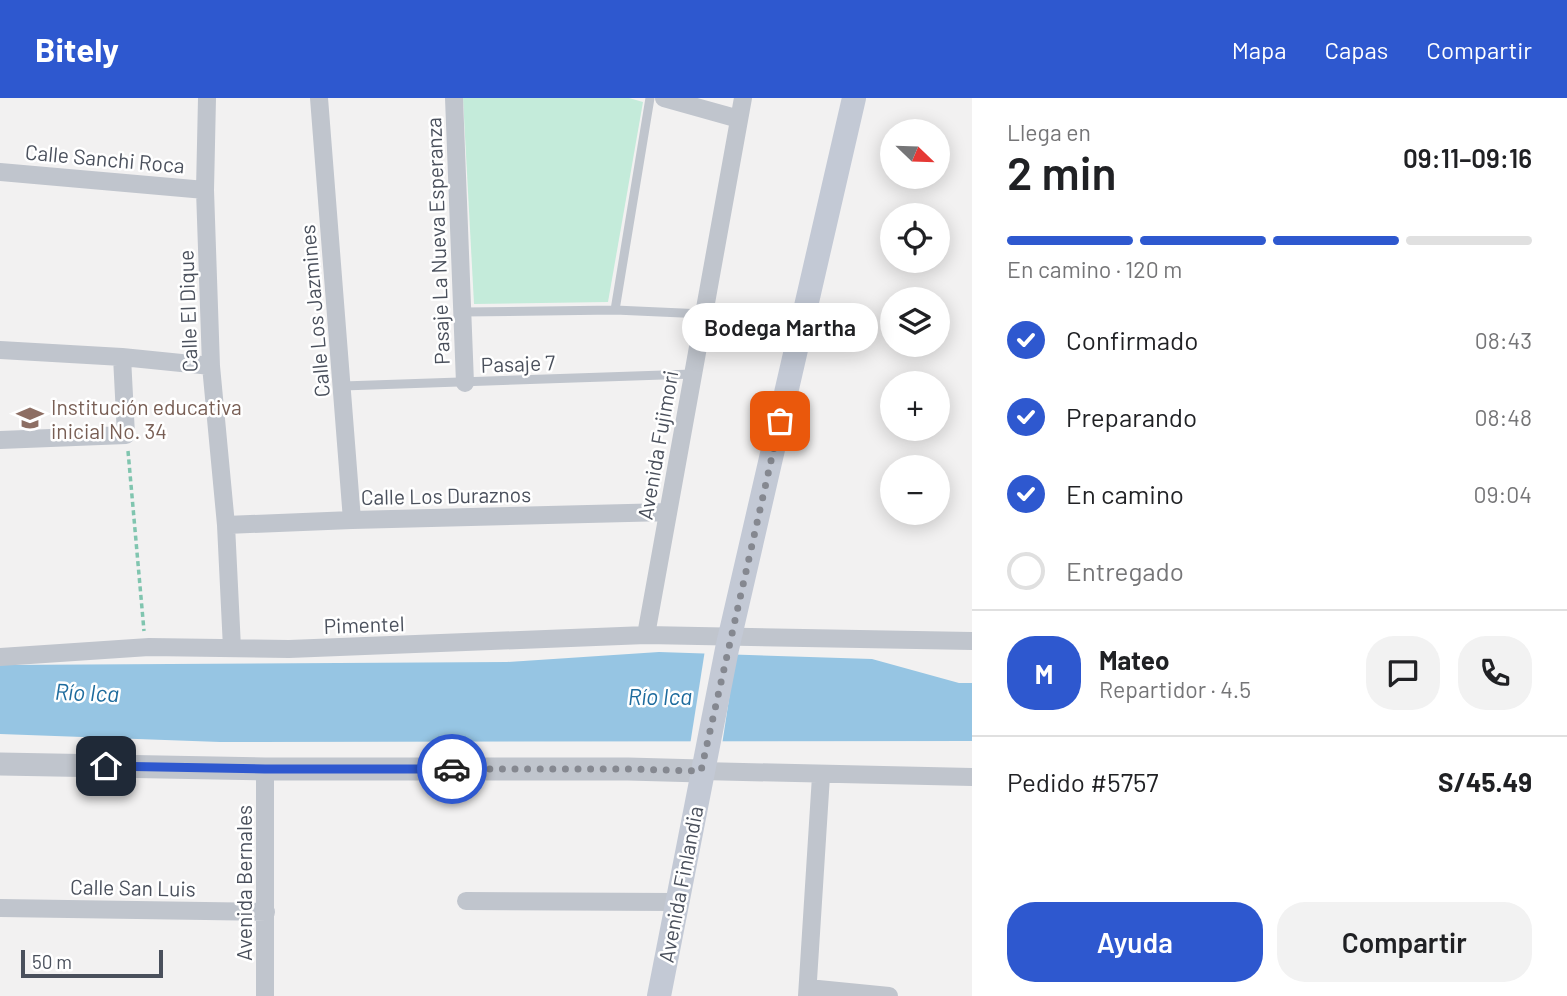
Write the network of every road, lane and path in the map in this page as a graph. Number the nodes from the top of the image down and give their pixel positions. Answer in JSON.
{"nodes":[{"id":1,"x":207,"y":98,"type":"edge"},
{"id":2,"x":319,"y":98,"type":"edge"},
{"id":3,"x":454,"y":98,"type":"edge"},
{"id":4,"x":650,"y":98,"type":"edge"},
{"id":5,"x":664,"y":98,"type":"edge"},
{"id":6,"x":743,"y":98,"type":"edge"},
{"id":7,"x":853,"y":98,"type":"edge"},
{"id":8,"x":739,"y":119,"type":"junction"},
{"id":9,"x":0,"y":172,"type":"edge"},
{"id":10,"x":205,"y":190,"type":"junction"},
{"id":11,"x":615,"y":310,"type":"junction"},
{"id":12,"x":463,"y":312,"type":"junction"},
{"id":13,"x":704,"y":314,"type":"junction"},
{"id":14,"x":0,"y":350,"type":"edge"},
{"id":15,"x":122,"y":357,"type":"junction"},
{"id":16,"x":211,"y":366,"type":"junction"},
{"id":17,"x":693,"y":374,"type":"junction"},
{"id":18,"x":465,"y":383,"type":"junction"},
{"id":19,"x":343,"y":386,"type":"junction"},
{"id":20,"x":126,"y":435,"type":"junction"},
{"id":21,"x":0,"y":440,"type":"edge"},
{"id":22,"x":668,"y":512,"type":"junction"},
{"id":23,"x":352,"y":520,"type":"junction"},
{"id":24,"x":226,"y":525,"type":"junction"},
{"id":25,"x":646,"y":635,"type":"junction"},
{"id":26,"x":972,"y":641,"type":"edge"},
{"id":27,"x":729,"y":643,"type":"junction"},
{"id":28,"x":145,"y":648,"type":"junction"},
{"id":29,"x":233,"y":648,"type":"junction"},
{"id":30,"x":0,"y":657,"type":"edge"},
{"id":31,"x":703,"y":762,"type":"junction"},
{"id":32,"x":0,"y":764,"type":"edge"},
{"id":33,"x":265,"y":769,"type":"junction"},
{"id":34,"x":821,"y":776,"type":"junction"},
{"id":35,"x":972,"y":778,"type":"edge"},
{"id":36,"x":466,"y":901,"type":"dead end"},
{"id":37,"x":676,"y":902,"type":"junction"},
{"id":38,"x":0,"y":908,"type":"edge"},
{"id":39,"x":266,"y":912,"type":"junction"},
{"id":40,"x":807,"y":992,"type":"edge"},
{"id":41,"x":265,"y":996,"type":"edge"},
{"id":42,"x":659,"y":996,"type":"edge"},
{"id":43,"x":889,"y":996,"type":"edge"}],
"edges":[{"from":1,"to":10,"type":"street","name":"Calle El Dique"},
{"from":2,"to":19,"type":"street","name":"Calle Los Jazmines"},
{"from":3,"to":12,"type":"street","name":"Pasaje La Nueva Esperanza"},
{"from":4,"to":11,"type":"lane"},
{"from":5,"to":8,"type":"street"},
{"from":6,"to":8,"type":"street","name":"Avenida Fujimori"},
{"from":7,"to":27,"type":"main road","name":"Avenida Finlandia"},
{"from":8,"to":13,"type":"street","name":"Avenida Fujimori"},
{"from":9,"to":10,"type":"street","name":"Calle Sanchi Roca"},
{"from":10,"to":16,"type":"street","name":"Calle El Dique"},
{"from":11,"to":12,"type":"lane"},
{"from":11,"to":13,"type":"lane"},
{"from":12,"to":18,"type":"street","name":"Pasaje La Nueva Esperanza"},
{"from":13,"to":17,"type":"street","name":"Avenida Fujimori"},
{"from":14,"to":15,"type":"street"},
{"from":15,"to":16,"type":"street"},
{"from":15,"to":20,"type":"street"},
{"from":16,"to":24,"type":"street","name":"Calle El Dique"},
{"from":17,"to":18,"type":"lane","name":"Pasaje 7"},
{"from":17,"to":22,"type":"street","name":"Avenida Fujimori"},
{"from":18,"to":19,"type":"lane","name":"Pasaje 7"},
{"from":19,"to":23,"type":"street","name":"Calle Los Jazmines"},
{"from":20,"to":21,"type":"street"},
{"from":20,"to":28,"type":"path"},
{"from":22,"to":23,"type":"street","name":"Calle Los Duraznos"},
{"from":22,"to":25,"type":"street","name":"Avenida Fujimori"},
{"from":23,"to":24,"type":"street","name":"Calle Los Duraznos"},
{"from":24,"to":29,"type":"street","name":"Calle El Dique"},
{"from":25,"to":27,"type":"street","name":"Pimentel"},
{"from":25,"to":29,"type":"street","name":"Pimentel"},
{"from":26,"to":27,"type":"street","name":"Pimentel"},
{"from":27,"to":31,"type":"main road","name":"Avenida Finlandia"},
{"from":28,"to":29,"type":"street","name":"Pimentel"},
{"from":28,"to":30,"type":"street","name":"Pimentel"},
{"from":31,"to":33,"type":"street"},
{"from":31,"to":34,"type":"street"},
{"from":31,"to":37,"type":"main road","name":"Avenida Finlandia"},
{"from":32,"to":33,"type":"street"},
{"from":33,"to":39,"type":"street","name":"Avenida Bernales"},
{"from":34,"to":35,"type":"street"},
{"from":34,"to":40,"type":"street"},
{"from":36,"to":37,"type":"street"},
{"from":37,"to":42,"type":"main road","name":"Avenida Finlandia"},
{"from":38,"to":39,"type":"street","name":"Calle San Luis"},
{"from":39,"to":41,"type":"street","name":"Avenida Bernales"},
{"from":40,"to":43,"type":"street"}]}
